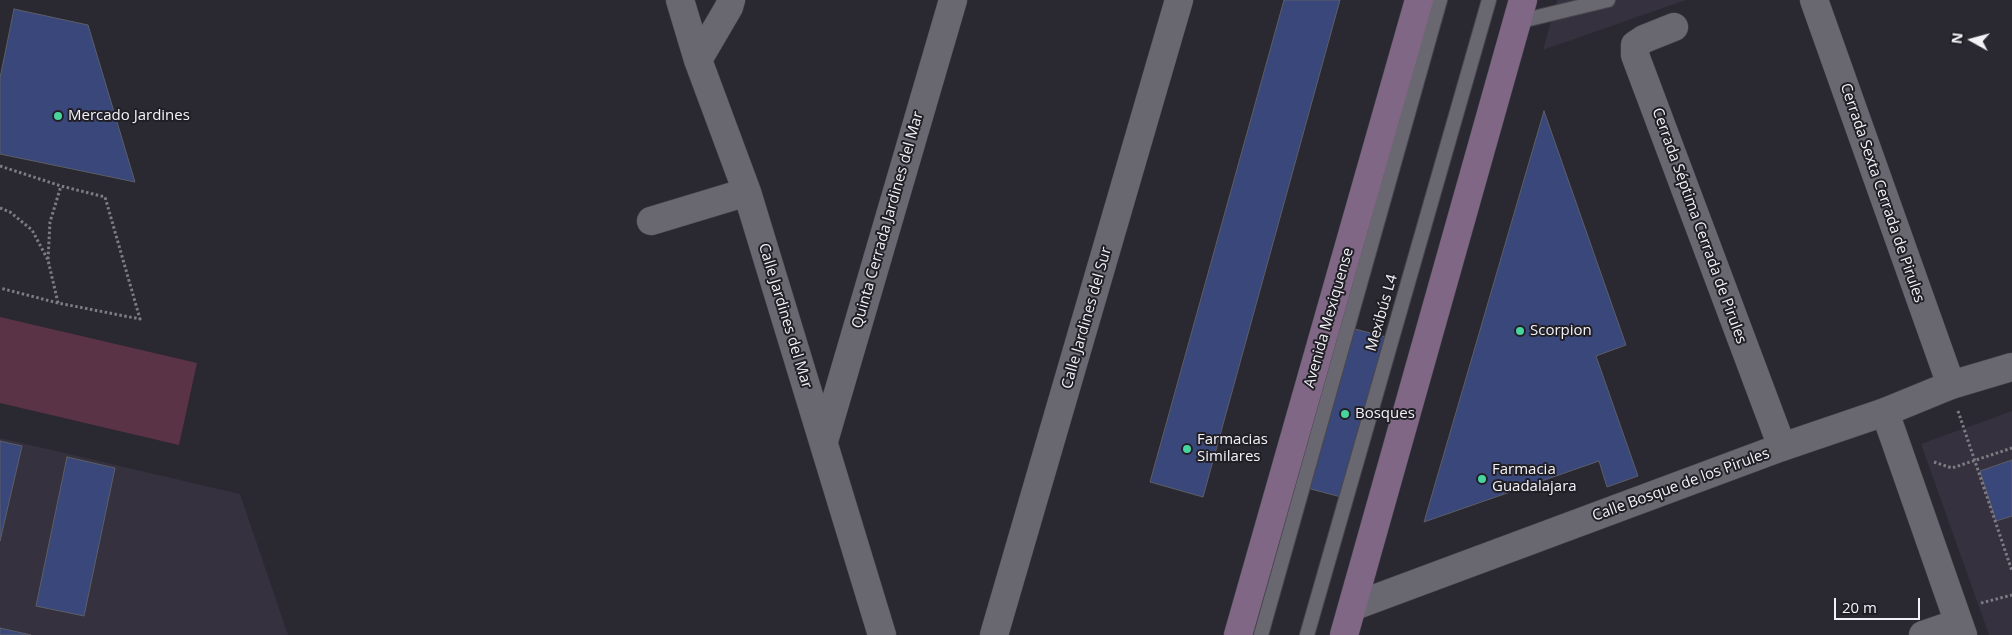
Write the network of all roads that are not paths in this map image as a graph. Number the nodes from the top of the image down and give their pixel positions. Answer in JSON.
{"nodes":[{"id":1,"x":680,"y":0,"type":"edge"},
{"id":2,"x":731,"y":0,"type":"edge"},
{"id":3,"x":953,"y":0,"type":"edge"},
{"id":4,"x":1179,"y":0,"type":"edge"},
{"id":5,"x":1419,"y":0,"type":"edge"},
{"id":6,"x":1440,"y":0,"type":"edge"},
{"id":7,"x":1490,"y":0,"type":"edge"},
{"id":8,"x":1608,"y":0,"type":"edge"},
{"id":9,"x":1814,"y":0,"type":"edge"},
{"id":10,"x":1520,"y":11,"type":"edge"},
{"id":11,"x":1674,"y":27,"type":"dead end"},
{"id":12,"x":698,"y":60,"type":"junction"},
{"id":13,"x":747,"y":192,"type":"junction"},
{"id":14,"x":651,"y":221,"type":"dead end"},
{"id":15,"x":2012,"y":367,"type":"edge"},
{"id":16,"x":1951,"y":385,"type":"junction"},
{"id":17,"x":1884,"y":412,"type":"junction"},
{"id":18,"x":824,"y":441,"type":"junction"},
{"id":19,"x":1782,"y":447,"type":"junction"},
{"id":20,"x":1352,"y":607,"type":"junction"},
{"id":21,"x":1961,"y":629,"type":"edge"},
{"id":22,"x":882,"y":635,"type":"edge"},
{"id":23,"x":994,"y":635,"type":"edge"},
{"id":24,"x":1238,"y":635,"type":"edge"},
{"id":25,"x":1261,"y":635,"type":"edge"},
{"id":26,"x":1306,"y":635,"type":"edge"},
{"id":27,"x":1344,"y":635,"type":"edge"},
{"id":28,"x":1923,"y":635,"type":"edge"}],
"edges":[{"from":1,"to":12,"type":"street","name":"Calle Jardines del Mar"},
{"from":2,"to":12,"type":"street"},
{"from":3,"to":18,"type":"street","name":"Quinta Cerrada Jardines del Mar"},
{"from":4,"to":23,"type":"street","name":"Calle Jardines del Sur"},
{"from":5,"to":24,"type":"main road","name":"Avenida Mexiquense"},
{"from":6,"to":25,"type":"lane","name":"Mexibús L4"},
{"from":7,"to":26,"type":"lane","name":"Mexibús L4"},
{"from":8,"to":10,"type":"lane"},
{"from":9,"to":16,"type":"street","name":"Cerrada Sexta Cerrada de Pirules"},
{"from":10,"to":20,"type":"main road"},
{"from":11,"to":19,"type":"street","name":"Cerrada Séptima Cerrada de Pirules"},
{"from":12,"to":13,"type":"street","name":"Calle Jardines del Mar"},
{"from":13,"to":14,"type":"street"},
{"from":13,"to":18,"type":"street","name":"Calle Jardines del Mar"},
{"from":15,"to":16,"type":"street","name":"Calle Bosque de los Pirules"},
{"from":16,"to":17,"type":"street","name":"Calle Bosque de los Pirules"},
{"from":17,"to":19,"type":"street","name":"Calle Bosque de los Pirules"},
{"from":17,"to":21,"type":"street"},
{"from":18,"to":22,"type":"street","name":"Calle Jardines del Mar"},
{"from":19,"to":20,"type":"street","name":"Calle Bosque de los Pirules"},
{"from":20,"to":27,"type":"main road"},
{"from":21,"to":28,"type":"street"}]}
